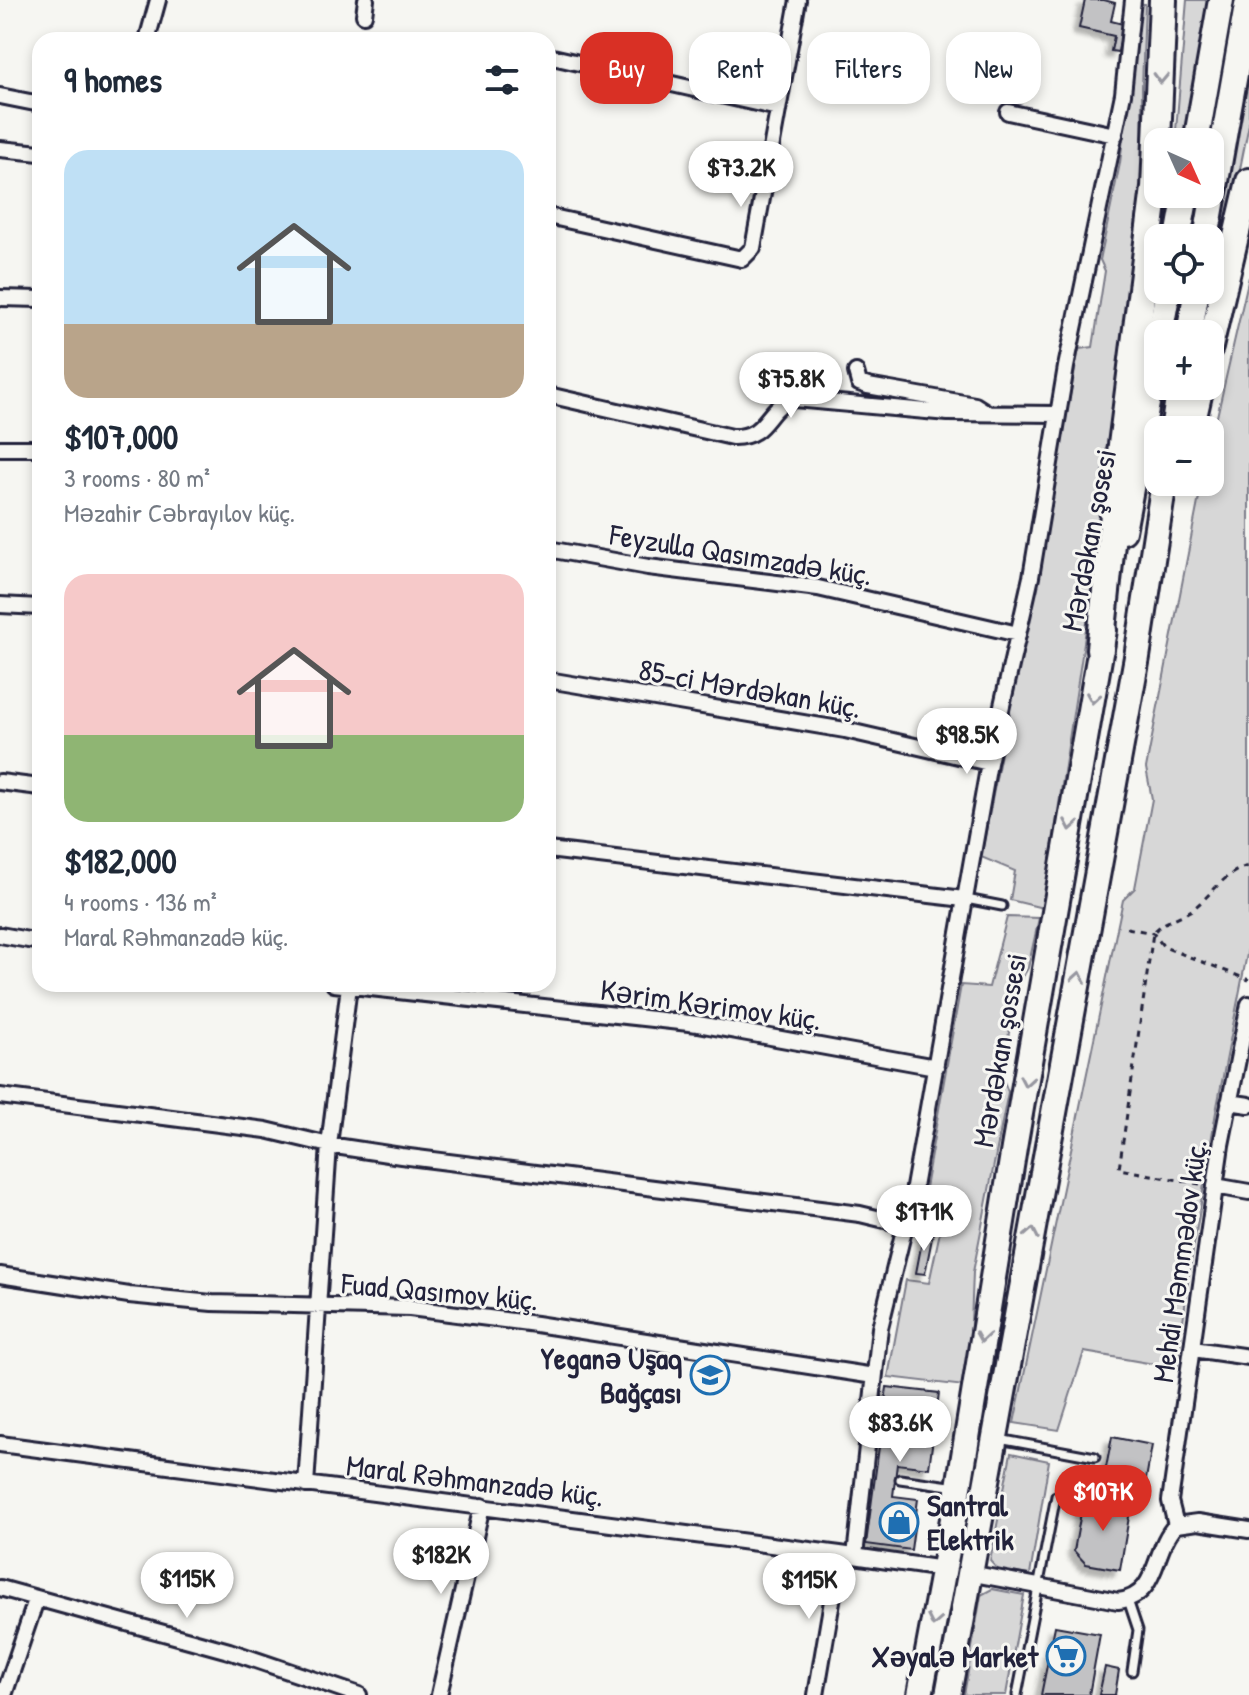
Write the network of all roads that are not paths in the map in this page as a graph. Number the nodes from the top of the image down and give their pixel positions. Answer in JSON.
{"nodes":[{"id":1,"x":158,"y":0,"type":"edge"},
{"id":2,"x":366,"y":0,"type":"edge"},
{"id":3,"x":798,"y":0,"type":"edge"},
{"id":4,"x":1133,"y":0,"type":"edge"},
{"id":5,"x":1163,"y":0,"type":"edge"},
{"id":6,"x":1221,"y":0,"type":"edge"},
{"id":7,"x":1248,"y":0,"type":"edge"},
{"id":8,"x":364,"y":15,"type":"dead end"},
{"id":9,"x":149,"y":32,"type":"edge"},
{"id":10,"x":556,"y":58,"type":"edge"},
{"id":11,"x":0,"y":96,"type":"edge"},
{"id":12,"x":32,"y":102,"type":"edge"},
{"id":13,"x":778,"y":108,"type":"junction"},
{"id":14,"x":1008,"y":112,"type":"dead end"},
{"id":15,"x":1198,"y":128,"type":"edge"},
{"id":16,"x":1115,"y":135,"type":"junction"},
{"id":17,"x":0,"y":149,"type":"edge"},
{"id":18,"x":32,"y":152,"type":"edge"},
{"id":19,"x":1249,"y":181,"type":"edge"},
{"id":20,"x":556,"y":218,"type":"edge"},
{"id":21,"x":1208,"y":224,"type":"edge"},
{"id":22,"x":0,"y":298,"type":"edge"},
{"id":23,"x":32,"y":299,"type":"edge"},
{"id":24,"x":1216,"y":320,"type":"edge"},
{"id":25,"x":856,"y":372,"type":"dead end"},
{"id":26,"x":556,"y":397,"type":"edge"},
{"id":27,"x":1148,"y":400,"type":"edge"},
{"id":28,"x":987,"y":414,"type":"junction"},
{"id":29,"x":1057,"y":414,"type":"junction"},
{"id":30,"x":0,"y":448,"type":"edge"},
{"id":31,"x":32,"y":448,"type":"edge"},
{"id":32,"x":1162,"y":496,"type":"edge"},
{"id":33,"x":1175,"y":496,"type":"edge"},
{"id":34,"x":556,"y":550,"type":"edge"},
{"id":35,"x":0,"y":605,"type":"edge"},
{"id":36,"x":32,"y":607,"type":"edge"},
{"id":37,"x":1018,"y":634,"type":"junction"},
{"id":38,"x":1100,"y":649,"type":"junction"},
{"id":39,"x":1137,"y":657,"type":"junction"},
{"id":40,"x":556,"y":681,"type":"edge"},
{"id":41,"x":1085,"y":748,"type":"joint"},
{"id":42,"x":989,"y":763,"type":"junction"},
{"id":43,"x":0,"y":782,"type":"edge"},
{"id":44,"x":32,"y":786,"type":"edge"},
{"id":45,"x":556,"y":851,"type":"edge"},
{"id":46,"x":964,"y":899,"type":"junction"},
{"id":47,"x":1002,"y":906,"type":"dead end"},
{"id":48,"x":0,"y":935,"type":"edge"},
{"id":49,"x":32,"y":941,"type":"edge"},
{"id":50,"x":340,"y":992,"type":"edge"},
{"id":51,"x":405,"y":992,"type":"edge"},
{"id":52,"x":1249,"y":1004,"type":"edge"},
{"id":53,"x":936,"y":1067,"type":"junction"},
{"id":54,"x":0,"y":1096,"type":"edge"},
{"id":55,"x":1229,"y":1102,"type":"junction"},
{"id":56,"x":1249,"y":1105,"type":"edge"},
{"id":57,"x":329,"y":1145,"type":"junction"},
{"id":58,"x":1215,"y":1186,"type":"junction"},
{"id":59,"x":1249,"y":1192,"type":"edge"},
{"id":60,"x":906,"y":1225,"type":"junction"},
{"id":61,"x":0,"y":1275,"type":"edge"},
{"id":62,"x":319,"y":1307,"type":"junction"},
{"id":63,"x":1193,"y":1349,"type":"junction"},
{"id":64,"x":1249,"y":1357,"type":"edge"},
{"id":65,"x":874,"y":1376,"type":"junction"},
{"id":66,"x":993,"y":1438,"type":"junction"},
{"id":67,"x":0,"y":1444,"type":"edge"},
{"id":68,"x":1095,"y":1457,"type":"dead end"},
{"id":69,"x":900,"y":1479,"type":"dead end"},
{"id":70,"x":306,"y":1485,"type":"junction"},
{"id":71,"x":959,"y":1487,"type":"junction"},
{"id":72,"x":1056,"y":1496,"type":"dead end"},
{"id":73,"x":482,"y":1506,"type":"junction"},
{"id":74,"x":1176,"y":1525,"type":"junction"},
{"id":75,"x":1249,"y":1530,"type":"edge"},
{"id":76,"x":847,"y":1555,"type":"junction"},
{"id":77,"x":943,"y":1569,"type":"junction"},
{"id":78,"x":969,"y":1573,"type":"junction"},
{"id":79,"x":1037,"y":1587,"type":"junction"},
{"id":80,"x":0,"y":1588,"type":"edge"},
{"id":81,"x":36,"y":1600,"type":"junction"},
{"id":82,"x":1128,"y":1600,"type":"junction"},
{"id":83,"x":1132,"y":1671,"type":"dead end"},
{"id":84,"x":4,"y":1695,"type":"edge"},
{"id":85,"x":359,"y":1695,"type":"edge"},
{"id":86,"x":439,"y":1695,"type":"edge"},
{"id":87,"x":816,"y":1695,"type":"edge"},
{"id":88,"x":920,"y":1695,"type":"edge"},
{"id":89,"x":948,"y":1695,"type":"edge"},
{"id":90,"x":1017,"y":1695,"type":"edge"}],
"edges":[{"from":1,"to":9,"type":"street"},
{"from":2,"to":8,"type":"street"},
{"from":3,"to":13,"type":"street"},
{"from":4,"to":16,"type":"street"},
{"from":5,"to":38,"type":"highway","one_way":true},
{"from":6,"to":15,"type":"main road"},
{"from":7,"to":21,"type":"main road"},
{"from":10,"to":13,"type":"street"},
{"from":11,"to":12,"type":"street"},
{"from":13,"to":20,"type":"street"},
{"from":14,"to":16,"type":"street"},
{"from":16,"to":29,"type":"street"},
{"from":17,"to":18,"type":"street"},
{"from":19,"to":24,"type":"main road"},
{"from":22,"to":23,"type":"street"},
{"from":25,"to":28,"type":"street"},
{"from":26,"to":28,"type":"street"},
{"from":27,"to":38,"type":"main road","name":"Mərdəkan şosesi"},
{"from":28,"to":29,"type":"street"},
{"from":29,"to":37,"type":"street"},
{"from":30,"to":31,"type":"street"},
{"from":32,"to":39,"type":"main road"},
{"from":33,"to":39,"type":"main road"},
{"from":34,"to":37,"type":"street","name":"Feyzulla Qasımzadə küç."},
{"from":35,"to":36,"type":"street"},
{"from":37,"to":42,"type":"street"},
{"from":38,"to":41,"type":"main road","name":"Mərdəkan şosesi","one_way":true},
{"from":66,"to":39,"type":"main road","one_way":true},
{"from":40,"to":42,"type":"street","name":"85-ci Mərdəkan küç."},
{"from":41,"to":71,"type":"main road","name":"Mərdəkan şossesi","one_way":true},
{"from":42,"to":46,"type":"street"},
{"from":43,"to":44,"type":"street"},
{"from":45,"to":46,"type":"street"},
{"from":46,"to":47,"type":"lane"},
{"from":46,"to":53,"type":"street"},
{"from":48,"to":49,"type":"street"},
{"from":50,"to":57,"type":"street"},
{"from":51,"to":53,"type":"street","name":"Kərim Kərimov küç."},
{"from":52,"to":55,"type":"street","name":"Mehdi Məmmədov küç."},
{"from":53,"to":60,"type":"street"},
{"from":54,"to":57,"type":"street"},
{"from":55,"to":56,"type":"street"},
{"from":55,"to":58,"type":"street","name":"Mehdi Məmmədov küç."},
{"from":57,"to":60,"type":"street"},
{"from":57,"to":62,"type":"street"},
{"from":58,"to":59,"type":"street"},
{"from":58,"to":63,"type":"street","name":"Mehdi Məmmədov küç."},
{"from":60,"to":65,"type":"street"},
{"from":61,"to":62,"type":"street","name":"Fuad Qasımov küç."},
{"from":62,"to":65,"type":"street","name":"Fuad Qasımov küç."},
{"from":62,"to":70,"type":"street"},
{"from":63,"to":64,"type":"street"},
{"from":63,"to":74,"type":"street","name":"Mehdi Məmmədov küç."},
{"from":65,"to":76,"type":"street"},
{"from":66,"to":68,"type":"lane"},
{"from":66,"to":78,"type":"main road"},
{"from":67,"to":70,"type":"street","name":"Maral Rəhmanzadə küç."},
{"from":69,"to":71,"type":"lane"},
{"from":70,"to":73,"type":"street","name":"Maral Rəhmanzadə küç."},
{"from":71,"to":77,"type":"main road","name":"Mərdəkan şossesi"},
{"from":72,"to":79,"type":"lane"},
{"from":73,"to":76,"type":"street","name":"Maral Rəhmanzadə küç."},
{"from":73,"to":86,"type":"street"},
{"from":74,"to":75,"type":"street"},
{"from":74,"to":82,"type":"street"},
{"from":76,"to":77,"type":"street","name":"Maral Rəhmanzadə küç."},
{"from":76,"to":87,"type":"street"},
{"from":77,"to":88,"type":"main road","name":"Mərdəkan şossesi","one_way":true},
{"from":78,"to":79,"type":"street"},
{"from":78,"to":89,"type":"main road"},
{"from":79,"to":82,"type":"street"},
{"from":79,"to":90,"type":"lane"},
{"from":80,"to":81,"type":"street"},
{"from":81,"to":84,"type":"street"},
{"from":81,"to":85,"type":"street"},
{"from":82,"to":83,"type":"lane"}]}
